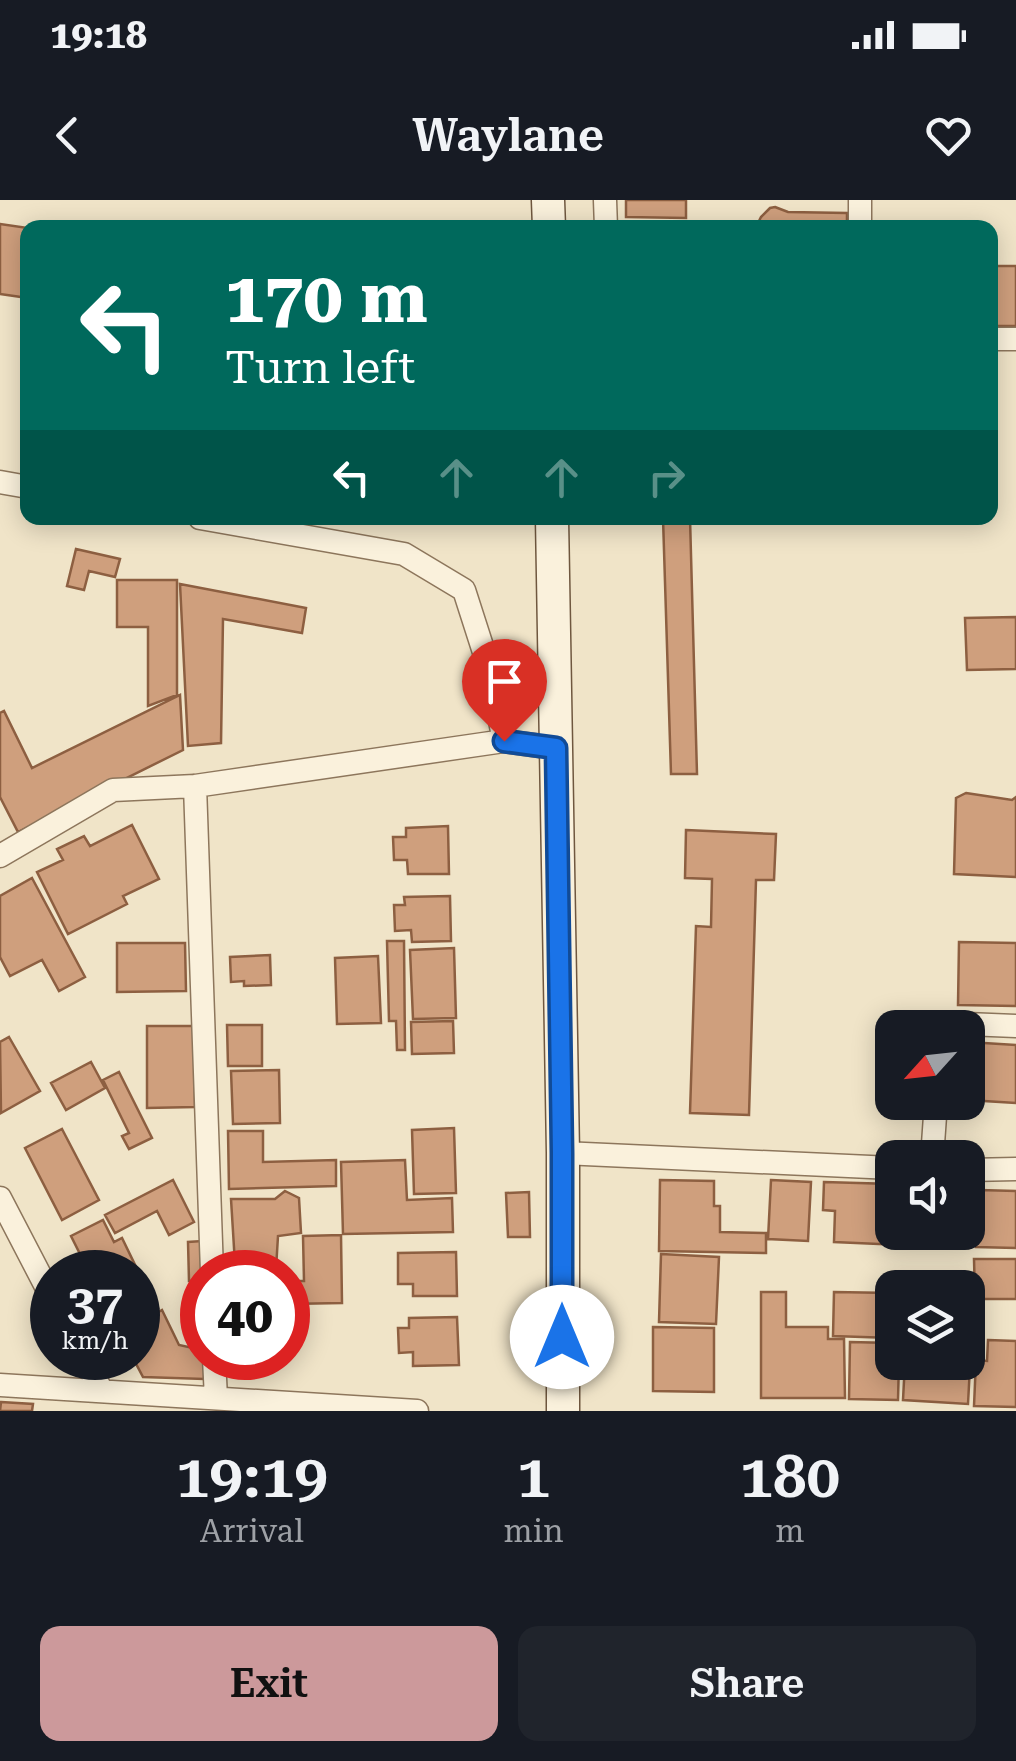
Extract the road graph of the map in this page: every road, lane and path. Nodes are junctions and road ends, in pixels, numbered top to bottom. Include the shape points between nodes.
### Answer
1 (240, 525) edge
2 (552, 525) edge
3 (504, 741) junction
4 (556, 748) junction
5 (195, 786) junction
6 (0, 856) edge
7 (985, 1025) edge
8 (1016, 1026) edge
9 (562, 1153) junction
10 (875, 1167) edge
11 (1016, 1169) edge
12 (985, 1170) edge
13 (0, 1198) edge
14 (211, 1250) edge
15 (30, 1256) edge
16 (96, 1380) edge
17 (215, 1380) edge
18 (0, 1385) edge
19 (102, 1391) junction
20 (216, 1398) junction
21 (418, 1411) edge
22 (562, 1411) edge

1 - 3 street via 404,554 464,590
2 - 4 street
3 - 4 street
3 - 5 street
4 - 9 street
5 - 6 street via 113,790
5 - 14 street
7 - 8 street
9 - 10 street
9 - 22 street
11 - 12 street
13 - 15 street
16 - 19 street
17 - 20 street
18 - 19 street
19 - 20 street
20 - 21 street

